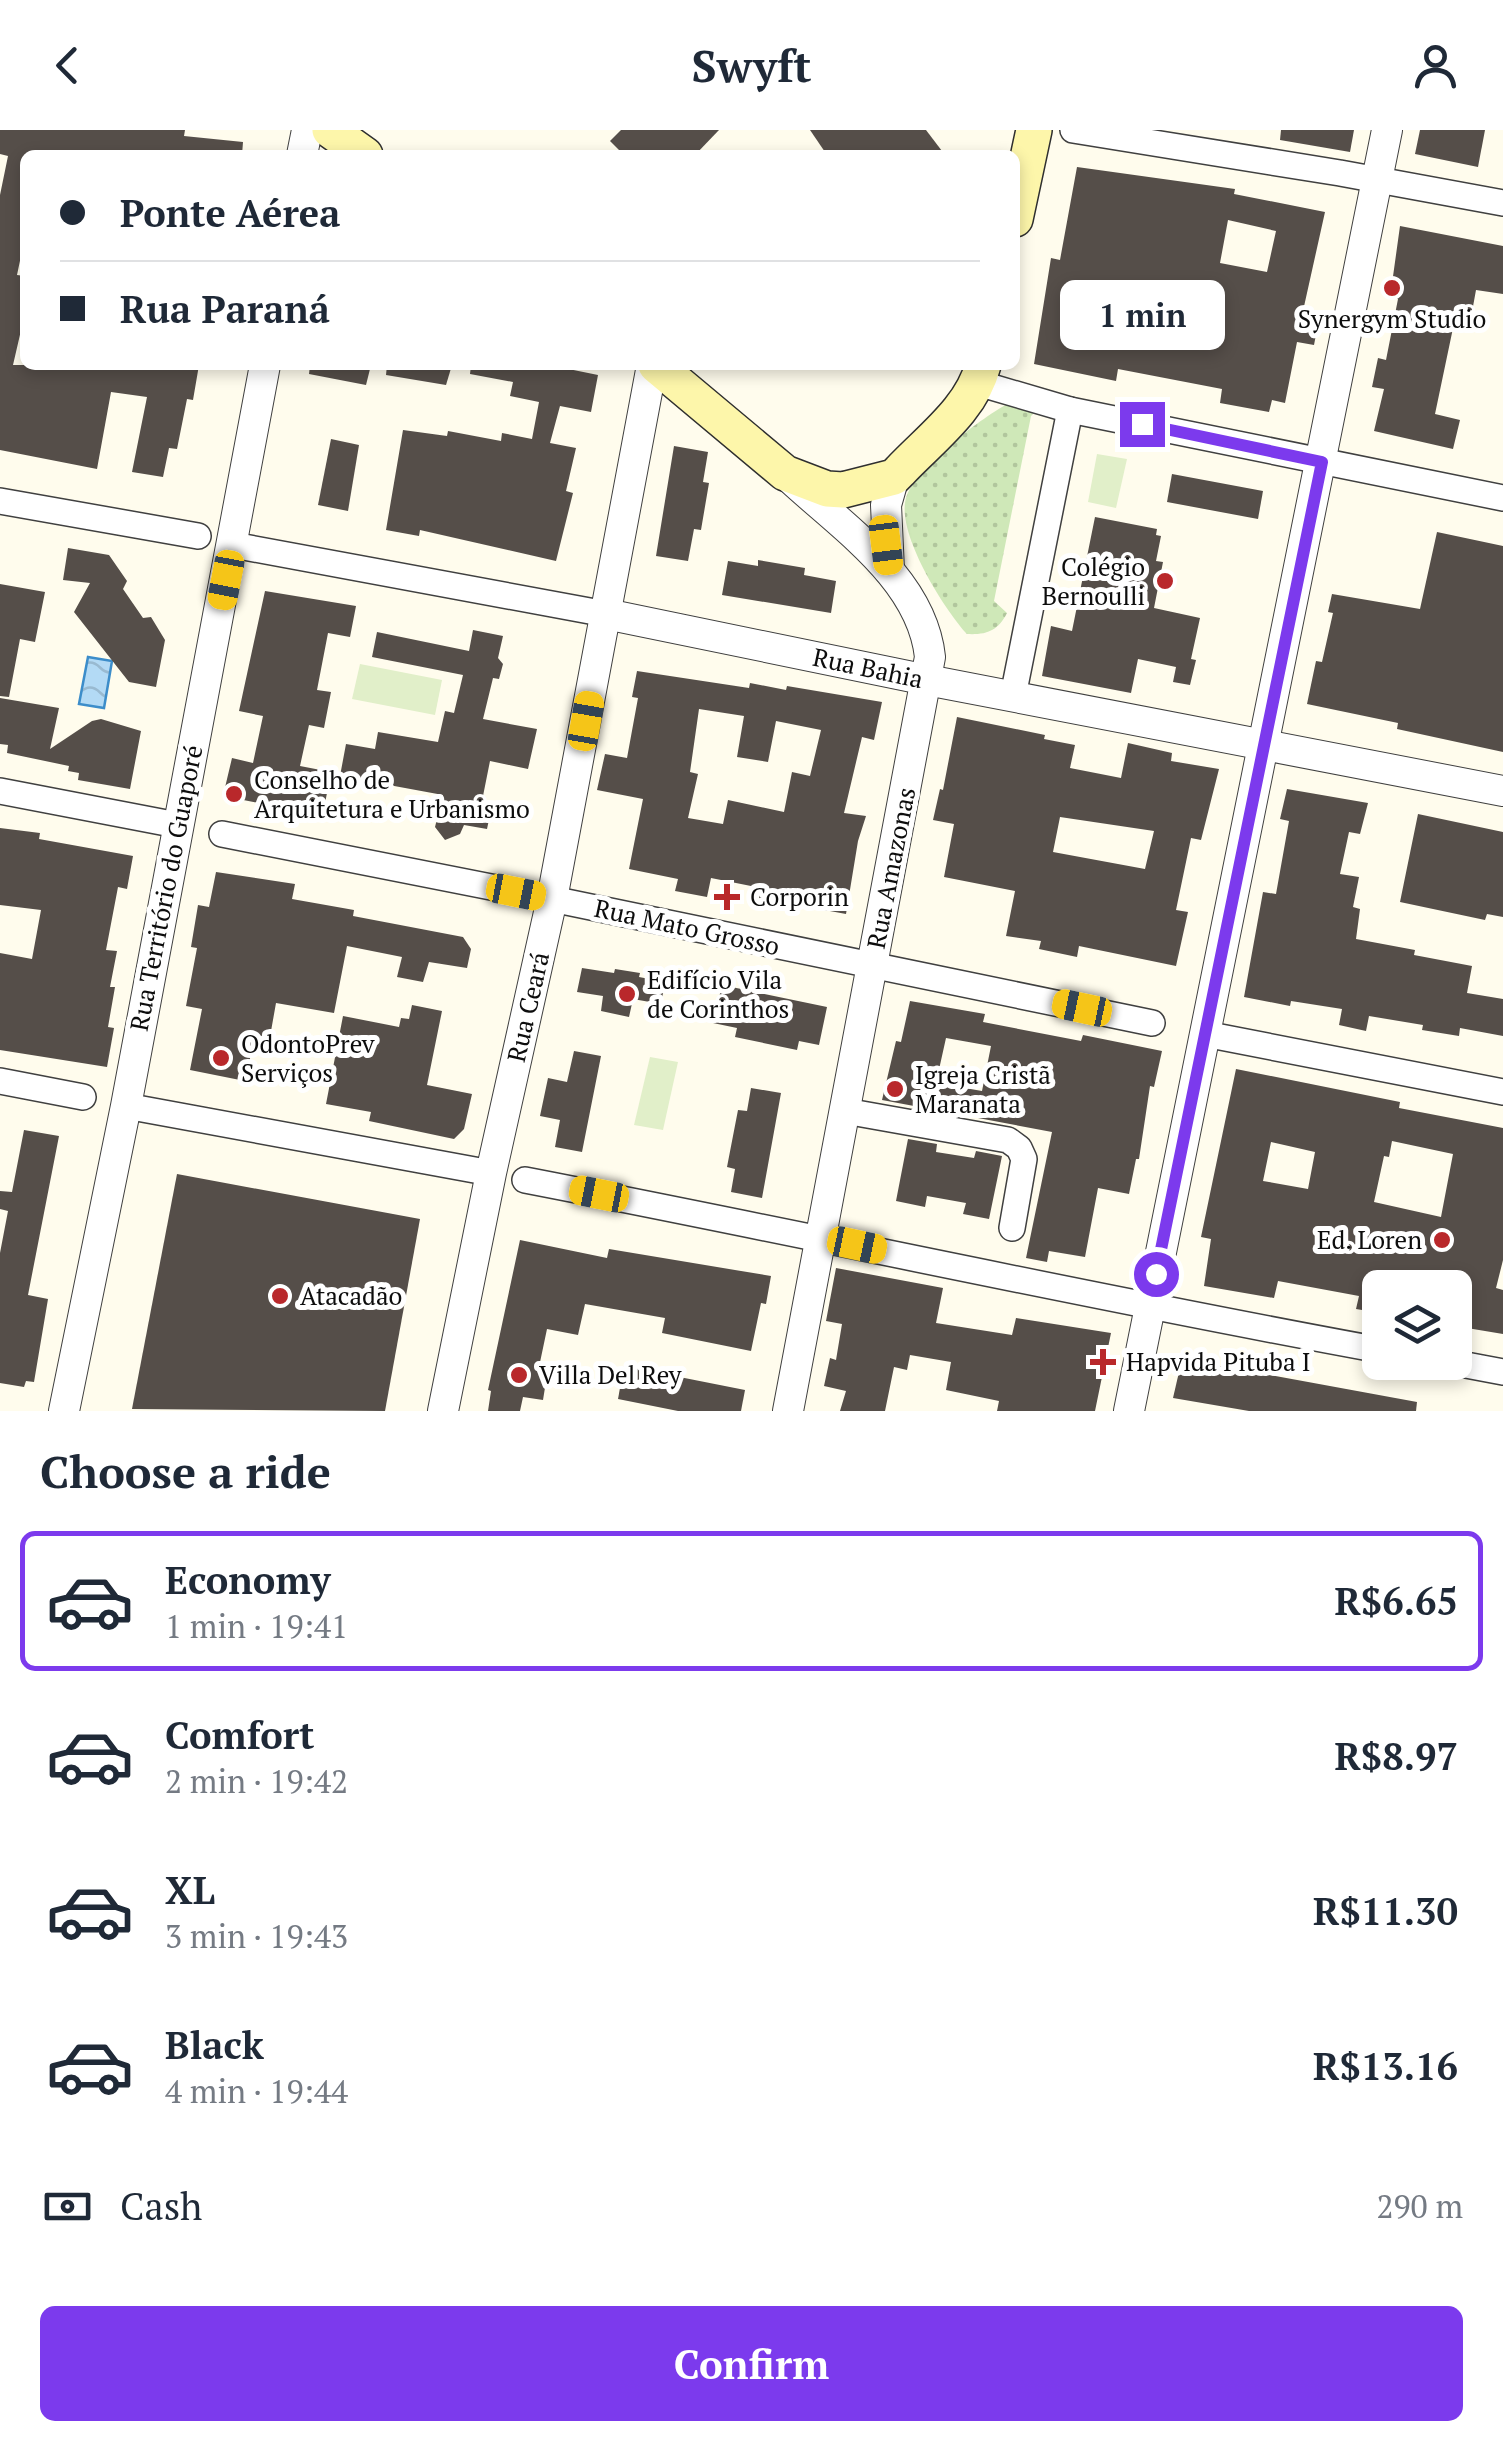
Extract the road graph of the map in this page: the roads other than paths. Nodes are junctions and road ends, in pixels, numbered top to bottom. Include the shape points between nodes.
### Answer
1 (330, 130) edge
2 (1034, 130) edge
3 (1073, 130) edge
4 (1387, 130) edge
5 (358, 150) edge
6 (1378, 180) junction
7 (1020, 195) edge
8 (1503, 203) edge
9 (264, 370) edge
10 (653, 370) edge
11 (660, 370) edge
12 (980, 374) edge
13 (1070, 410) junction
14 (1322, 462) junction
15 (785, 474) junction
16 (894, 477) junction
17 (1503, 498) edge
18 (0, 501) edge
19 (198, 536) dead end
20 (233, 544) junction
21 (889, 570) junction
22 (606, 614) junction
23 (928, 680) junction
24 (1013, 696) junction
25 (1264, 743) junction
26 (0, 791) edge
27 (1503, 792) edge
28 (177, 825) junction
29 (222, 834) dead end
30 (552, 899) junction
31 (872, 965) junction
32 (1152, 1023) dead end
33 (1205, 1034) junction
34 (0, 1081) edge
35 (1503, 1092) edge
36 (83, 1097) dead end
37 (126, 1106) junction
38 (845, 1110) junction
39 (492, 1172) junction
40 (524, 1180) dead end
41 (1012, 1228) dead end
42 (821, 1237) junction
43 (1149, 1308) junction
44 (1362, 1347) edge
45 (1472, 1366) edge
46 (1503, 1372) edge
47 (64, 1411) edge
48 (444, 1411) edge
49 (788, 1411) edge
50 (1130, 1411) edge

1 - 5 main road
2 - 7 main road
3 - 6 street
4 - 6 street
6 - 8 street
6 - 14 street
9 - 20 street, Rua Território do Guaporé
10 - 22 street, Rua Ceará
11 - 15 main road
12 - 13 street
12 - 16 main road via 954,417
13 - 14 street
13 - 24 street
14 - 17 street
14 - 25 street
15 - 16 main road via 843,490
15 - 21 street, Rua Amazonas
16 - 21 street via 886,505
18 - 19 street
20 - 22 street, Rua Bahia
20 - 28 street, Rua Território do Guaporé
21 - 23 street, Rua Amazonas via 922,617
22 - 23 street, Rua Bahia
22 - 30 street, Rua Ceará
23 - 24 street, Rua Bahia
23 - 31 street, Rua Amazonas
24 - 25 street, Rua Bahia
25 - 27 street, Rua Bahia
25 - 33 street
26 - 28 street
28 - 37 street, Rua Território do Guaporé
29 - 30 street, Rua Mato Grosso
30 - 31 street, Rua Mato Grosso
30 - 39 street, Rua Ceará
31 - 32 street, Rua Mato Grosso
31 - 38 street, Rua Amazonas
33 - 35 street
33 - 43 street
34 - 36 street
37 - 39 street
37 - 47 street, Rua Território do Guaporé
38 - 41 street via 1008,1140 1024,1160
38 - 42 street, Rua Amazonas
39 - 48 street, Rua Ceará
40 - 42 street
42 - 43 street
42 - 49 street, Rua Amazonas
43 - 44 street
43 - 50 street
45 - 46 street

